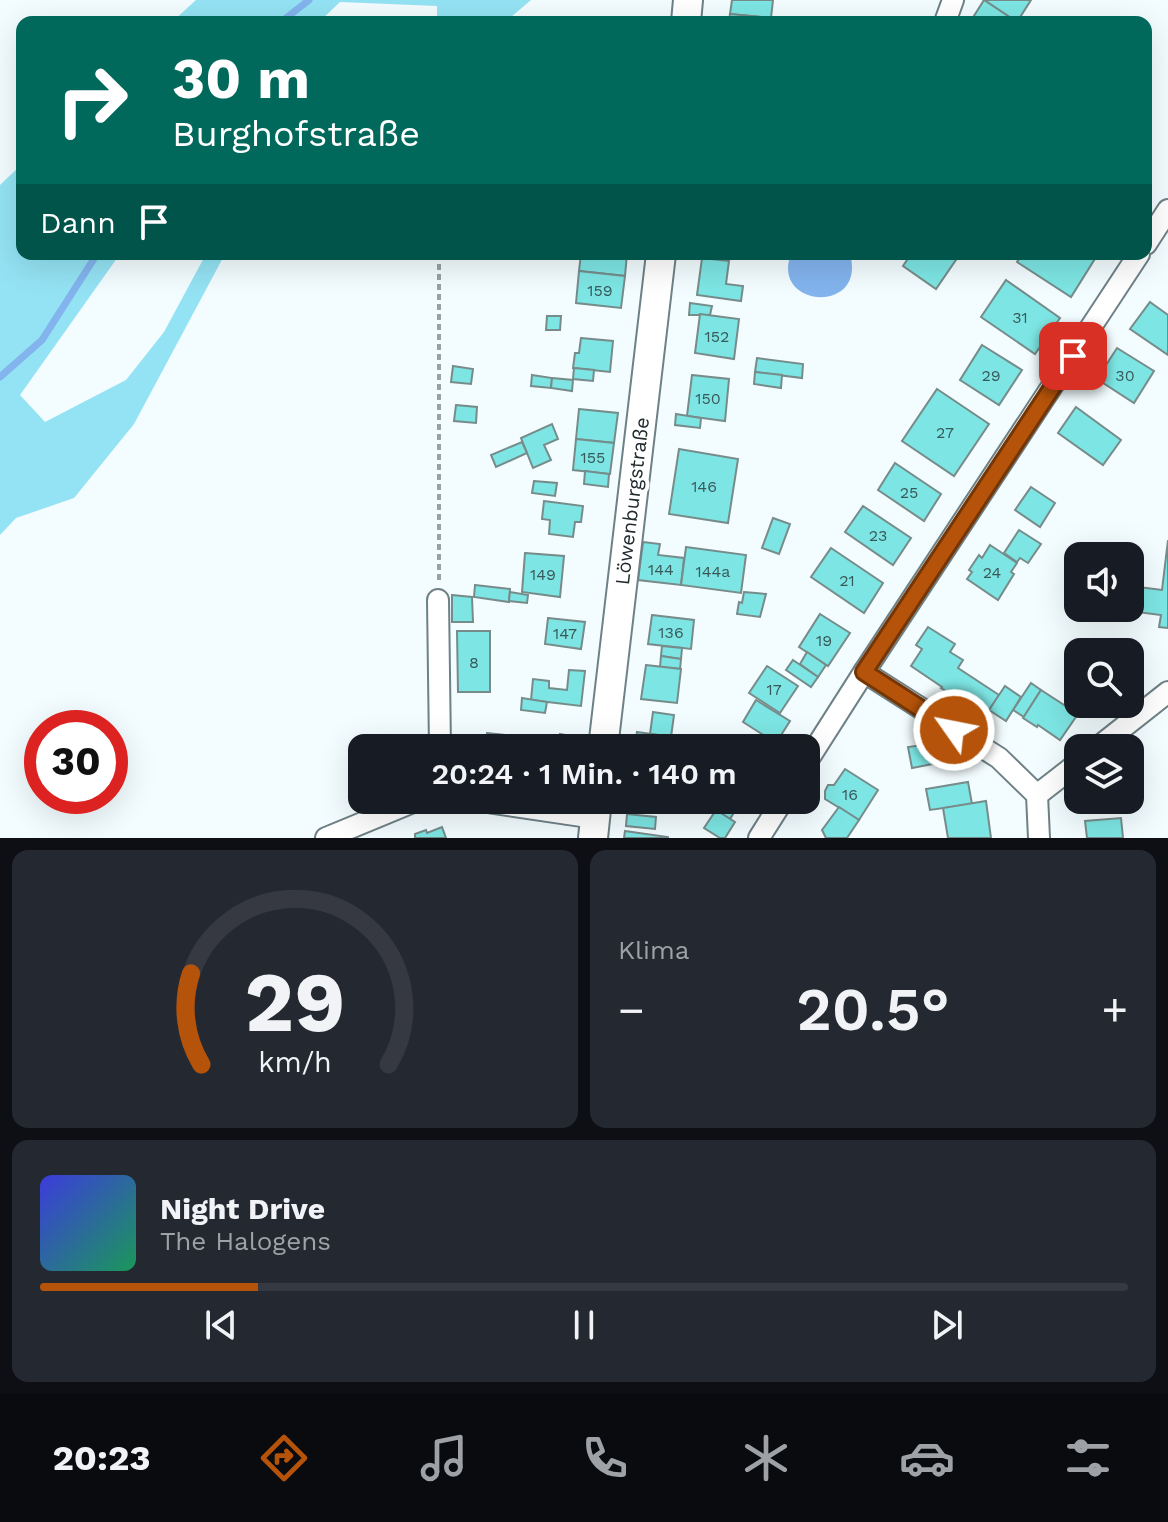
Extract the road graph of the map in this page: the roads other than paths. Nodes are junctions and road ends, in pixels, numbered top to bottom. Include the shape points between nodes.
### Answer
1 (1168, 210) edge
2 (1152, 235) edge
3 (660, 260) edge
4 (1135, 260) edge
5 (438, 600) road end
6 (864, 672) junction
7 (1168, 692) edge
8 (440, 734) edge
9 (605, 734) edge
10 (1115, 734) edge
11 (820, 741) edge
12 (1064, 774) edge
13 (1037, 795) junction
14 (384, 814) edge
15 (563, 814) edge
16 (774, 814) edge
17 (595, 819) edge
18 (326, 838) edge
19 (759, 838) edge
20 (1039, 838) edge

1 - 2 street
3 - 9 street, Löwenburgstraße
4 - 6 street
5 - 8 street
6 - 11 street
6 - 13 street via 999,758
7 - 10 street
12 - 13 street
13 - 20 street
14 - 18 street
15 - 17 street
16 - 19 street

